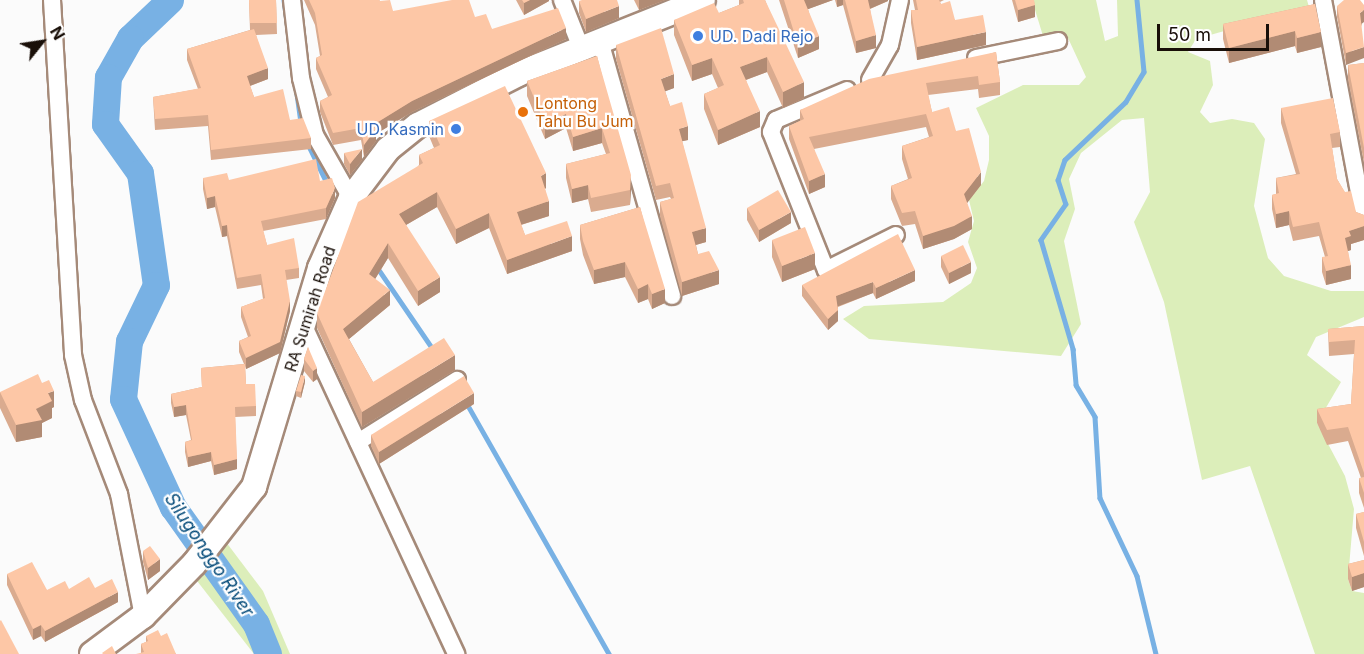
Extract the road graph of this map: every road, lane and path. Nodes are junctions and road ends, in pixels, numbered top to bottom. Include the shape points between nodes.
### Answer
1 (52, 0) edge
2 (292, 0) edge
3 (562, 0) edge
4 (703, 0) edge
5 (900, 0) edge
6 (1323, 0) edge
7 (1058, 42) dead end
8 (590, 44) junction
9 (953, 63) edge
10 (894, 76) edge
11 (870, 80) junction
12 (349, 202) junction
13 (1364, 220) edge
14 (896, 235) edge
15 (672, 296) dead end
16 (304, 326) junction
17 (457, 380) edge
18 (358, 441) junction
19 (143, 616) junction
20 (92, 654) edge
21 (456, 654) edge

1 - 19 street via 73,355 83,400 119,494
2 - 12 street via 301,78 315,135
3 - 8 street
4 - 8 main road, RA Sumirah Road
5 - 11 street via 890,45
6 - 13 street
7 - 9 street
8 - 12 main road, RA Sumirah Road via 418,125 388,149
8 - 15 street
10 - 11 street
11 - 14 street via 776,120 771,128 826,270
12 - 16 main road, RA Sumirah Road via 320,268
16 - 18 street
16 - 19 main road, RA Sumirah Road via 254,487 214,543
17 - 18 street
18 - 21 street
19 - 20 main road, RA Sumirah Road

